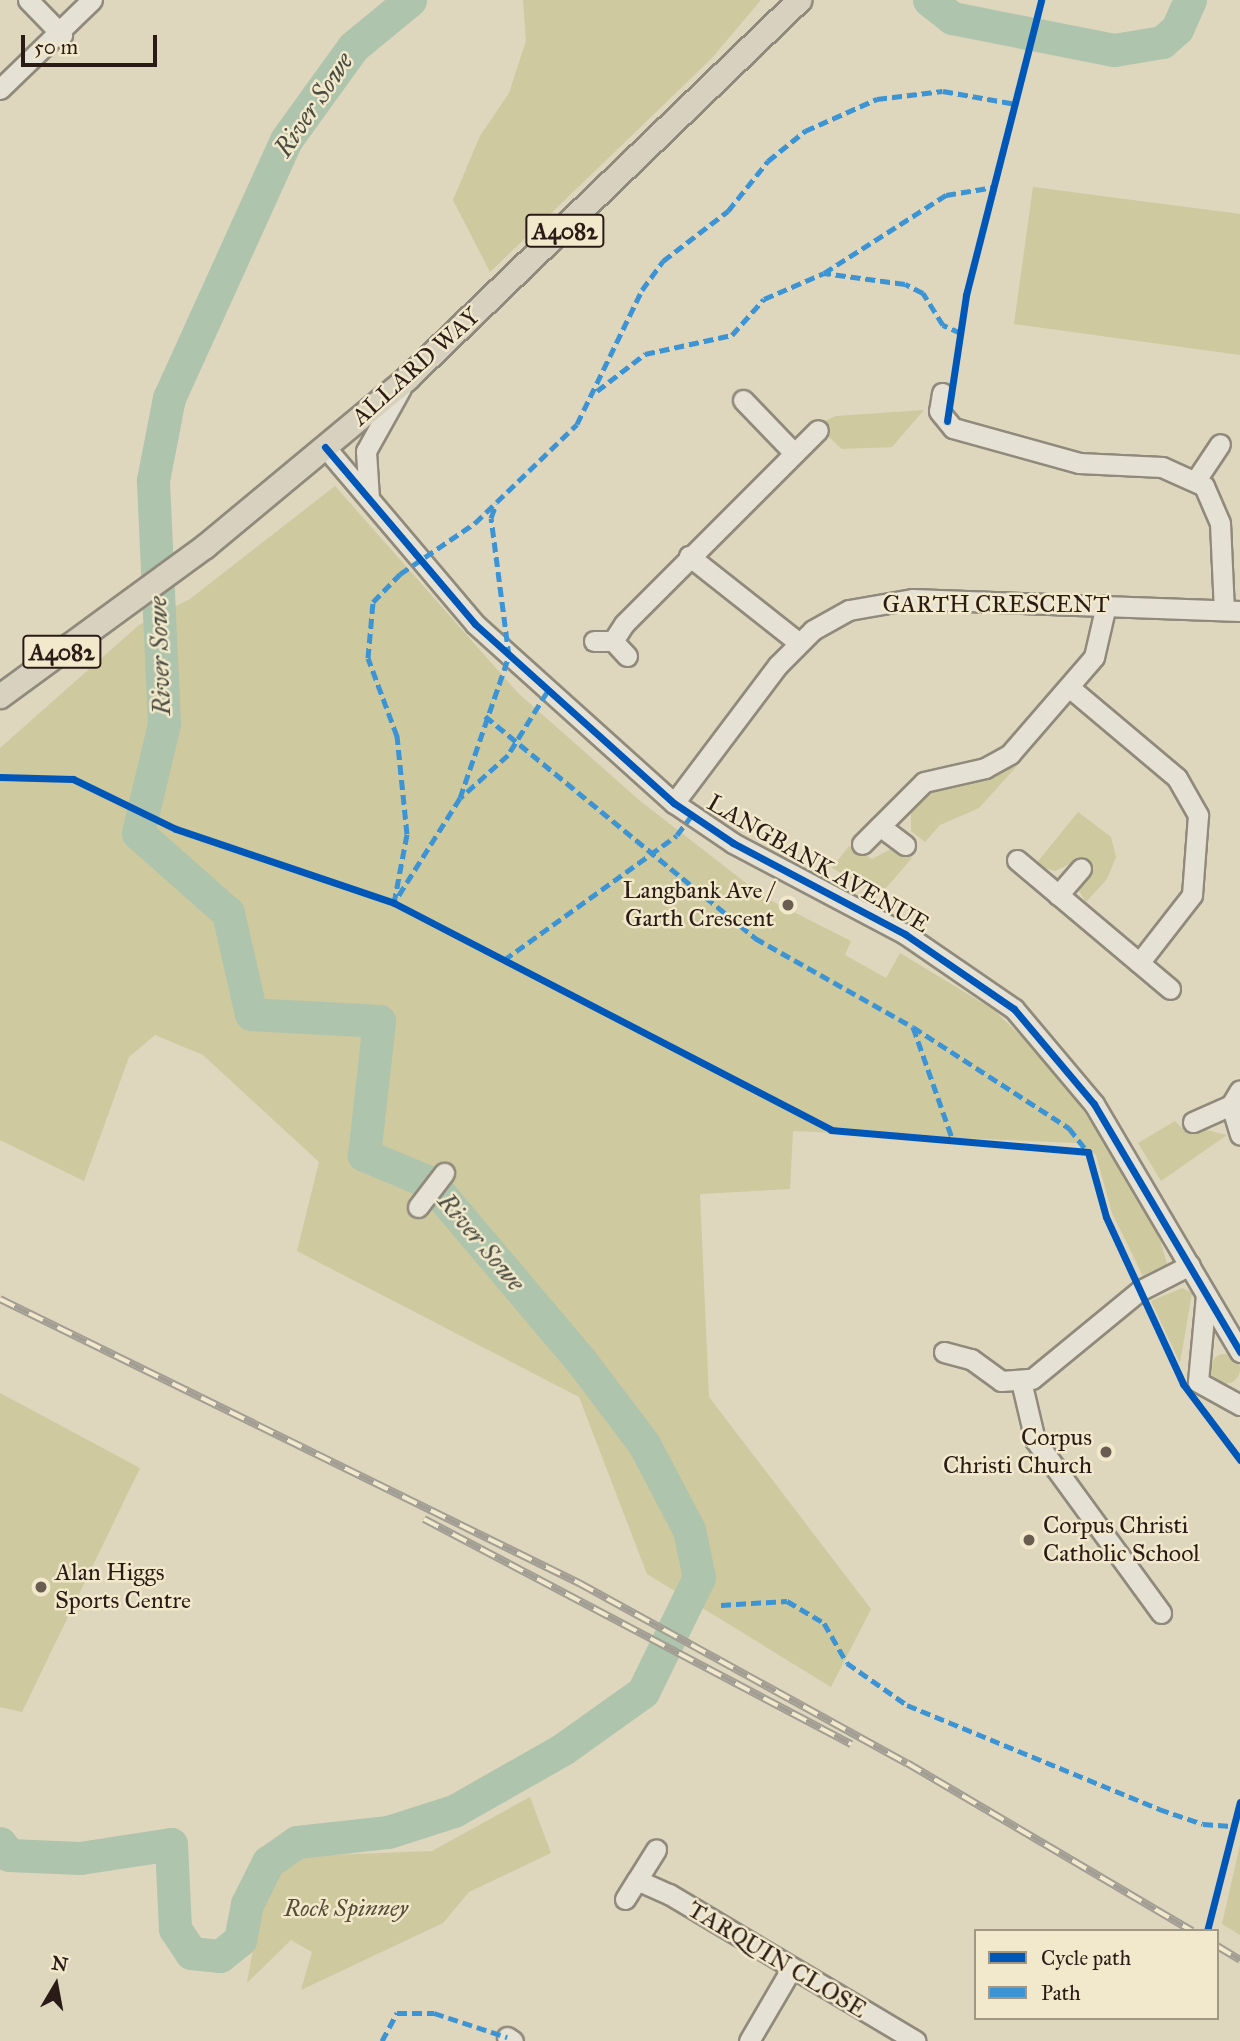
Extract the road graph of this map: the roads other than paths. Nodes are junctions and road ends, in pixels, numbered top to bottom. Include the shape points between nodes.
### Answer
1 (28, 0) edge
2 (92, 0) edge
3 (797, 2) edge
4 (62, 36) junction
5 (0, 89) edge
6 (407, 378) junction
7 (942, 393) dead end
8 (743, 400) dead end
9 (818, 430) dead end
10 (1220, 444) dead end
11 (326, 447) junction
12 (793, 452) junction
13 (1196, 480) junction
14 (369, 498) junction
15 (689, 556) junction
16 (1106, 606) junction
17 (1232, 611) edge
18 (799, 643) junction
19 (627, 656) dead end
20 (1069, 687) junction
21 (0, 696) edge
22 (674, 803) junction
23 (880, 826) junction
24 (862, 844) dead end
25 (905, 845) dead end
26 (1017, 860) dead end
27 (1081, 869) dead end
28 (1058, 895) junction
29 (1139, 962) junction
30 (1170, 989) dead end
31 (1235, 1097) edge
32 (1193, 1122) dead end
33 (1240, 1135) edge
34 (444, 1173) dead end
35 (418, 1207) dead end
36 (1189, 1265) junction
37 (1206, 1295) junction
38 (944, 1352) dead end
39 (1240, 1352) edge
40 (1021, 1381) junction
41 (1240, 1405) edge
42 (1161, 1613) dead end
43 (656, 1849) dead end
44 (637, 1880) junction
45 (625, 1899) dead end
46 (791, 1969) junction
47 (749, 2041) edge
48 (916, 2041) edge

1 - 4 street
2 - 4 street
3 - 6 main road, ALLARD WAY / A4082
4 - 5 street
6 - 11 main road, ALLARD WAY / A4082
6 - 14 street via 366,450
7 - 13 street via 939,411 953,428 1079,463 1163,467
8 - 12 street
9 - 12 street
10 - 13 street
11 - 14 street, LANGBANK AVENUE
11 - 21 main road, ALLARD WAY / A4082 via 125,608
12 - 15 street
13 - 17 street via 1218,510
14 - 22 street, LANGBANK AVENUE via 475,624
15 - 18 street
15 - 19 street via 603,641
16 - 17 street, GARTH CRESCENT
16 - 18 street, GARTH CRESCENT via 893,600 837,615
16 - 20 street via 1094,657
18 - 22 street, GARTH CRESCENT
20 - 23 street via 1010,754 985,768 924,782
20 - 29 street via 1177,778 1198,814 1192,895
22 - 36 street, LANGBANK AVENUE via 733,843 905,934 1014,1009 1059,1056 1094,1104
23 - 24 street
23 - 25 street
26 - 28 street
27 - 28 street
28 - 29 street
29 - 30 street
31 - 32 street
31 - 33 street
34 - 35 street
36 - 37 street, LANGBANK AVENUE
36 - 40 street via 1139,1291
37 - 39 street, LANGBANK AVENUE
37 - 41 street via 1198,1382
38 - 40 street via 971,1359 1002,1381
40 - 42 street via 1035,1440
43 - 44 street
44 - 45 street
44 - 46 street, TARQUIN CLOSE
46 - 47 street
46 - 48 street, TARQUIN CLOSE

